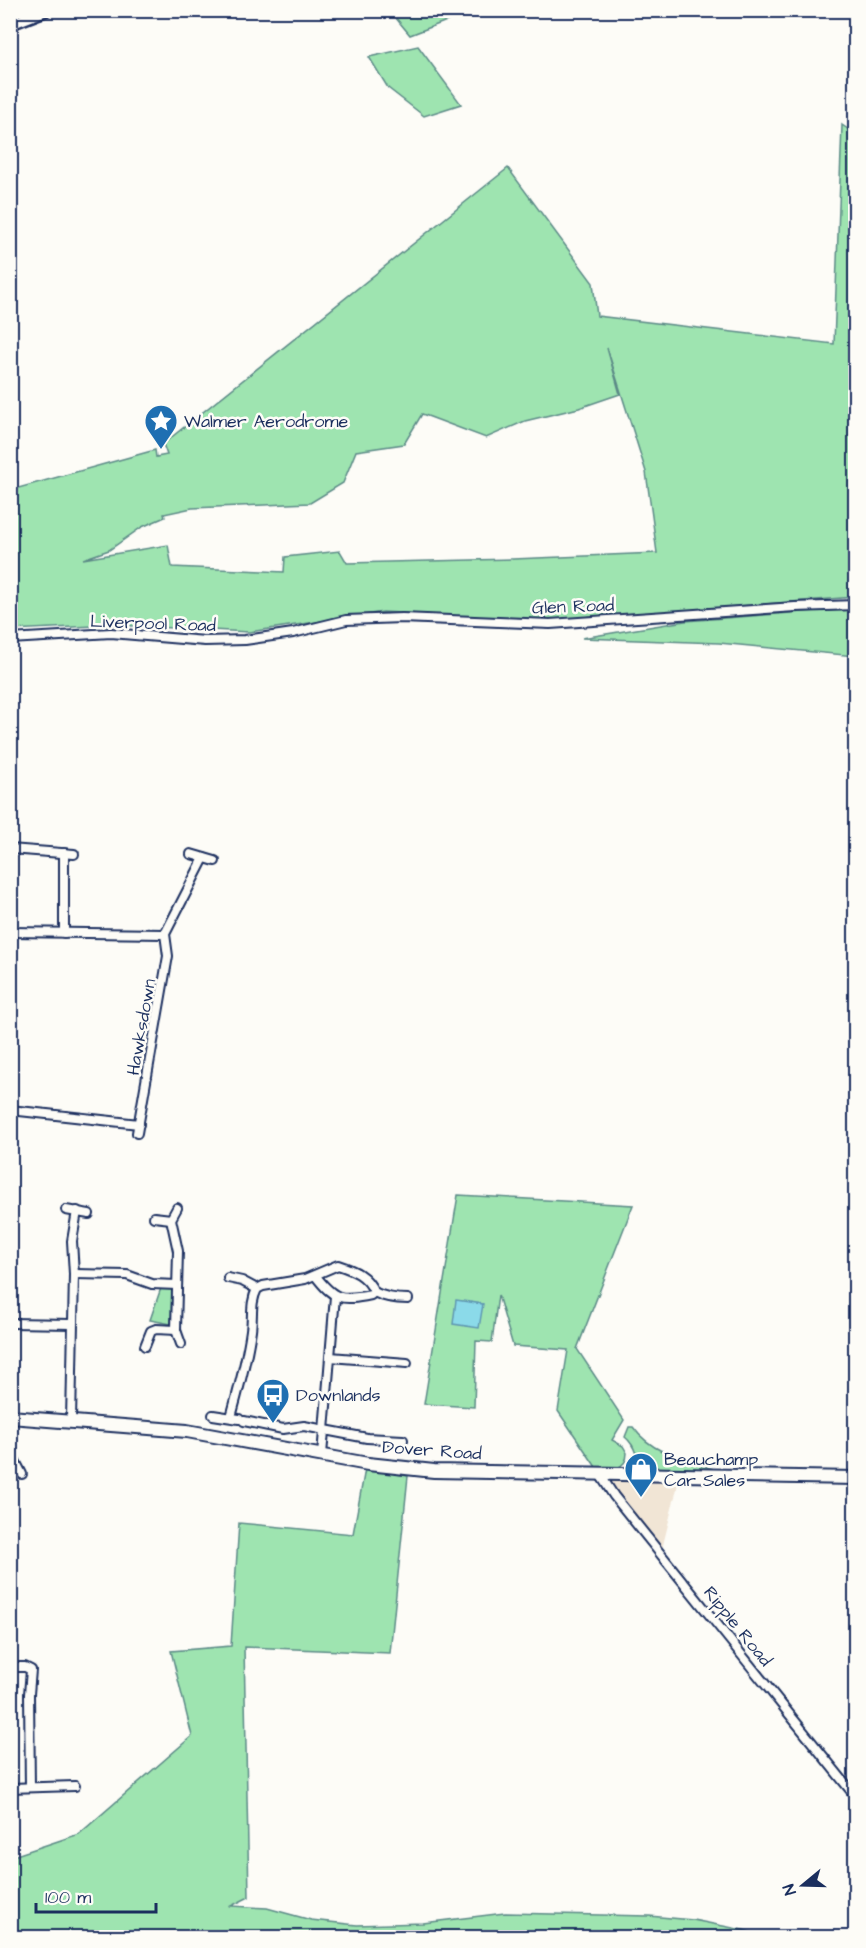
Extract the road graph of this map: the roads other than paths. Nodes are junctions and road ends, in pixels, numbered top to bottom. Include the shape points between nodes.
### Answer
1 (46, 10) edge
2 (10, 24) edge
3 (855, 605) edge
4 (293, 633) joint
5 (10, 639) edge
6 (10, 849) edge
7 (64, 853) junction
8 (74, 854) dead end
9 (191, 854) dead end
10 (204, 858) junction
11 (214, 861) dead end
12 (10, 932) edge
13 (64, 933) junction
14 (165, 934) junction
15 (10, 1110) edge
16 (139, 1124) junction
17 (137, 1133) dead end
18 (177, 1208) dead end
19 (66, 1210) dead end
20 (77, 1211) junction
21 (88, 1214) dead end
22 (154, 1216) dead end
23 (171, 1219) junction
24 (74, 1274) junction
25 (315, 1275) junction
26 (228, 1278) dead end
27 (177, 1285) junction
28 (257, 1289) junction
29 (374, 1292) junction
30 (335, 1296) junction
31 (408, 1299) dead end
32 (10, 1323) edge
33 (72, 1324) junction
34 (176, 1330) junction
35 (182, 1344) dead end
36 (145, 1346) dead end
37 (330, 1357) junction
38 (407, 1363) dead end
39 (213, 1415) dead end
40 (10, 1417) edge
41 (238, 1419) junction
42 (71, 1420) junction
43 (324, 1431) junction
44 (403, 1440) dead end
45 (10, 1442) edge
46 (11, 1455) edge
47 (322, 1455) junction
48 (599, 1473) junction
49 (22, 1474) dead end
50 (855, 1478) edge
51 (10, 1667) edge
52 (75, 1786) dead end
53 (30, 1787) junction
54 (10, 1788) edge
55 (855, 1797) edge

1 - 2 street
3 - 4 street, Glen Road via 550,624 364,619
4 - 5 street, Liverpool Road via 215,641 111,633
6 - 7 street
7 - 8 street
7 - 13 street
9 - 10 street
10 - 11 street
10 - 14 street
12 - 13 street
13 - 14 street
14 - 16 street, Hawksdown via 168,956
15 - 16 street
16 - 17 street, Hawksdown
18 - 23 street
19 - 20 street
20 - 21 street
20 - 24 street via 72,1241
22 - 23 street
23 - 27 street via 178,1251
24 - 27 street via 127,1275 152,1284
24 - 33 street
25 - 28 street
25 - 29 street via 338,1265 357,1271
25 - 30 street
26 - 28 street
27 - 34 street
28 - 41 street via 251,1304
29 - 30 street via 355,1298
29 - 31 street
30 - 37 street
32 - 33 street
33 - 42 street
34 - 35 street
34 - 36 street via 151,1331
37 - 38 street
37 - 43 street
39 - 41 street
40 - 42 main road, Dover Road
41 - 43 street via 283,1429 304,1426
42 - 47 main road, Dover Road via 187,1431
43 - 44 street
43 - 47 street
45 - 46 street
46 - 49 street
47 - 48 main road, Dover Road via 435,1471
48 - 50 main road, Dover Road
48 - 55 street, Ripple Road
51 - 53 street via 25,1666 31,1670
52 - 53 street
53 - 54 street

